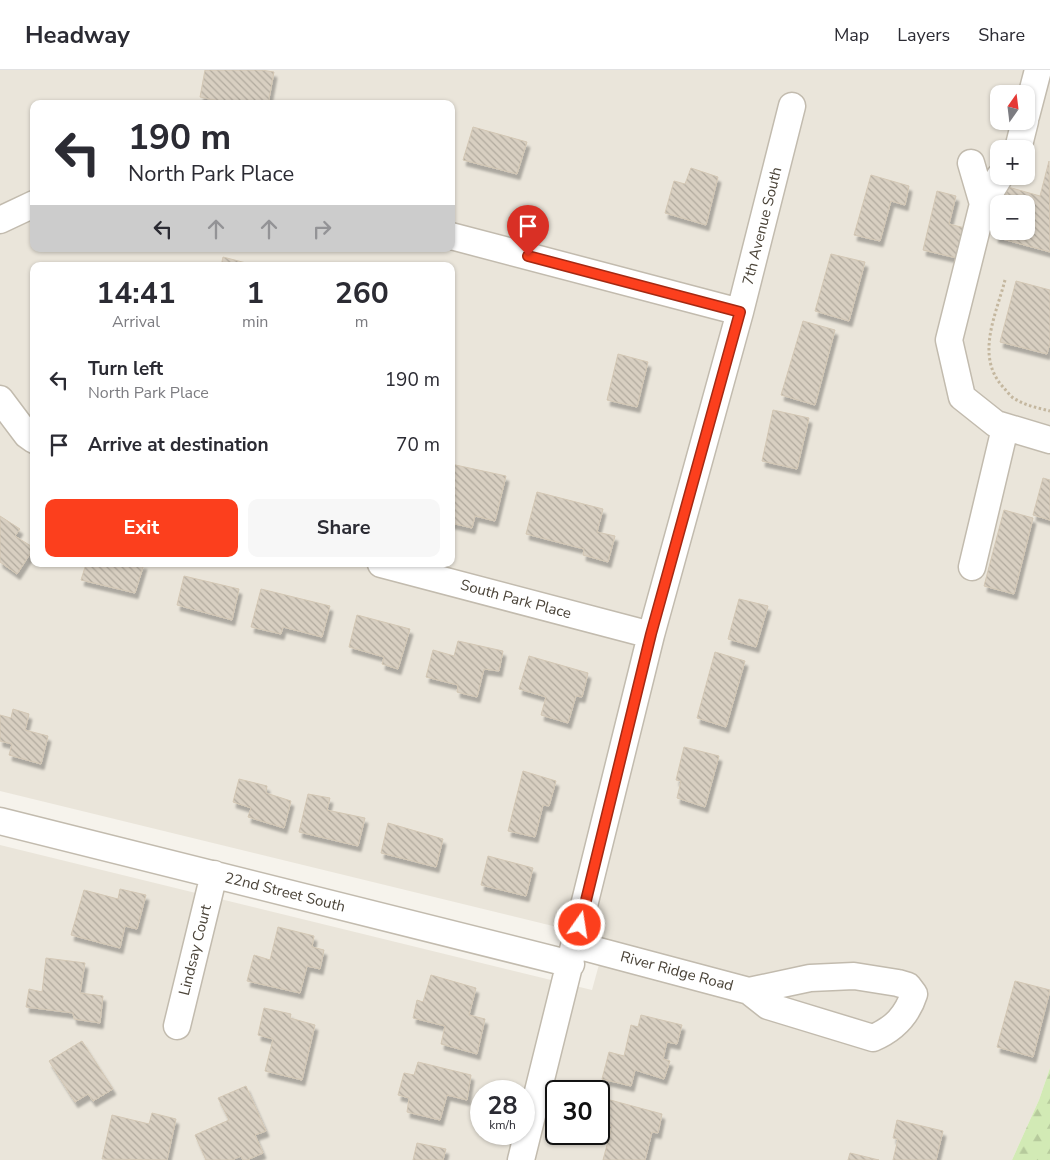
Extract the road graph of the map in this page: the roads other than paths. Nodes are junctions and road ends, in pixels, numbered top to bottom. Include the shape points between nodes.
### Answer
1 (1038, 70) edge
2 (1034, 85) edge
3 (792, 106) dead end
4 (971, 163) dead end
5 (995, 185) edge
6 (983, 204) junction
7 (30, 206) edge
8 (0, 220) edge
9 (455, 237) edge
10 (740, 312) junction
11 (0, 399) edge
12 (1005, 428) junction
13 (30, 437) edge
14 (1050, 440) edge
15 (393, 567) edge
16 (972, 567) dead end
17 (651, 634) junction
18 (0, 821) edge
19 (214, 874) junction
20 (573, 954) junction
21 (749, 991) junction
22 (177, 1026) dead end
23 (521, 1160) edge

1 - 2 street
3 - 10 street, 7th Avenue South
4 - 6 street
5 - 6 street
6 - 12 street via 949,340 962,397
7 - 8 street
9 - 10 street
10 - 17 street, 7th Avenue South
11 - 13 street
12 - 14 street
12 - 16 street
15 - 17 street, South Park Place
17 - 20 street, 7th Avenue South
18 - 19 street, 22nd Street South
19 - 20 street, 22nd Street South
19 - 22 street, Lindsay Court
20 - 21 street, River Ridge Road
20 - 23 street, 7th Avenue South
21 - 21 street, River Ridge Road via 768,1006 872,1038 886,1032 904,1017 914,994 908,986 854,976 810,978

